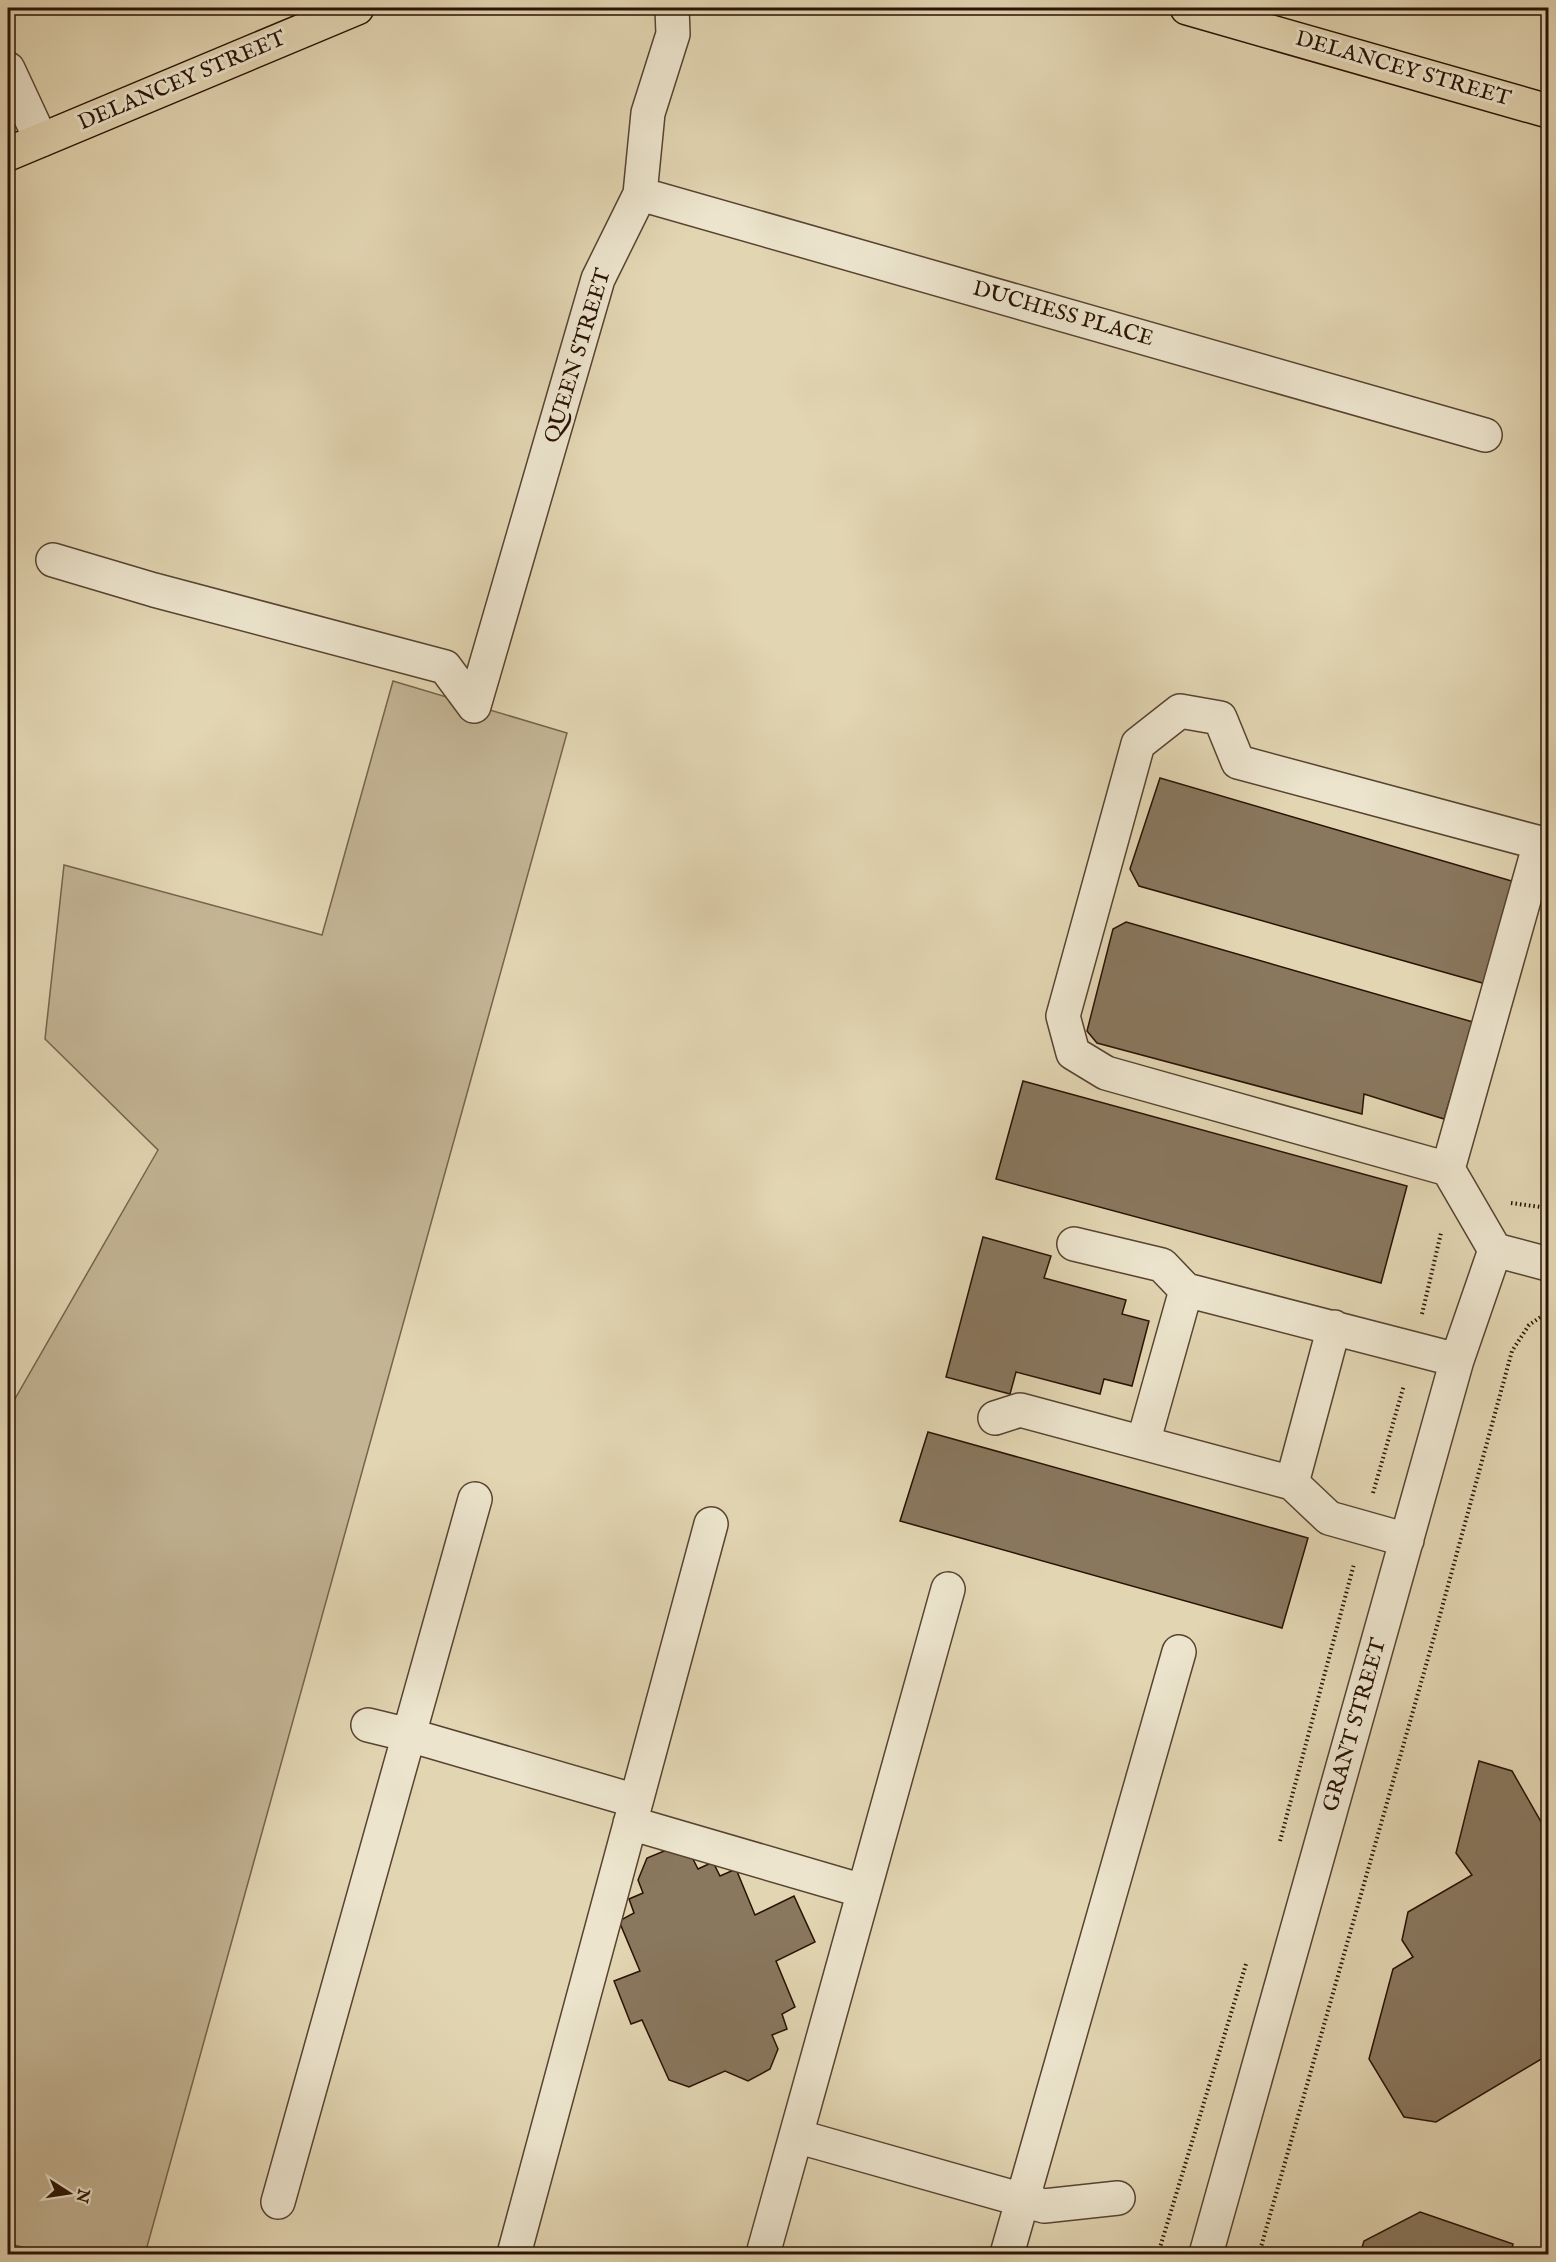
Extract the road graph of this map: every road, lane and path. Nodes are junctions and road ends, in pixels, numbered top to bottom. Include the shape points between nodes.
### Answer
1 (357, 8) edge
2 (672, 8) edge
3 (1187, 8) edge
4 (8, 69) edge
5 (1548, 111) edge
6 (41, 140) junction
7 (8, 154) edge
8 (640, 194) junction
9 (1485, 435) dead end
10 (53, 560) dead end
11 (1448, 1169) junction
12 (1074, 1244) dead end
13 (1495, 1250) junction
14 (1548, 1264) edge
15 (1186, 1290) junction
16 (1548, 1312) edge
17 (1334, 1327) junction
18 (1457, 1359) junction
19 (995, 1418) dead end
20 (1143, 1443) junction
21 (1292, 1483) junction
22 (475, 1499) dead end
23 (711, 1524) dead end
24 (1407, 1540) junction
25 (948, 1589) dead end
26 (1179, 1652) dead end
27 (368, 1725) dead end
28 (409, 1735) junction
29 (633, 1812) junction
30 (863, 1891) junction
31 (796, 2136) junction
32 (1118, 2198) dead end
33 (1023, 2200) junction
34 (278, 2202) dead end
35 (514, 2254) edge
36 (763, 2254) edge
37 (1007, 2254) edge
38 (1206, 2254) edge
39 (1259, 2254) edge

1 - 6 main road, DELANCEY STREET
2 - 8 street, QUEEN STREET via 673,34 648,113
3 - 5 main road, DELANCEY STREET
4 - 6 street
6 - 7 main road, DELANCEY STREET
8 - 9 street, DUCHESS PLACE
8 - 10 street, QUEEN STREET via 598,279 474,706 445,667
11 - 11 street via 1540,843 1238,762 1220,718 1180,711 1138,744 1063,1016 1073,1053 1106,1073
11 - 13 street
12 - 15 street via 1162,1265
13 - 14 street
13 - 18 street, GRANT STREET
15 - 17 street
15 - 20 street
16 - 39 path via 1529,1325 1512,1351
17 - 18 street
17 - 21 street
18 - 24 street, GRANT STREET
19 - 20 street via 1020,1410
20 - 21 street
21 - 24 street via 1329,1518
22 - 28 street
23 - 29 street
24 - 38 street, GRANT STREET
25 - 30 street
26 - 33 street
27 - 28 street
28 - 29 street
28 - 34 street
29 - 30 street
29 - 35 street
30 - 31 street
31 - 33 street
31 - 36 street
32 - 33 street via 1044,2206
33 - 37 street

